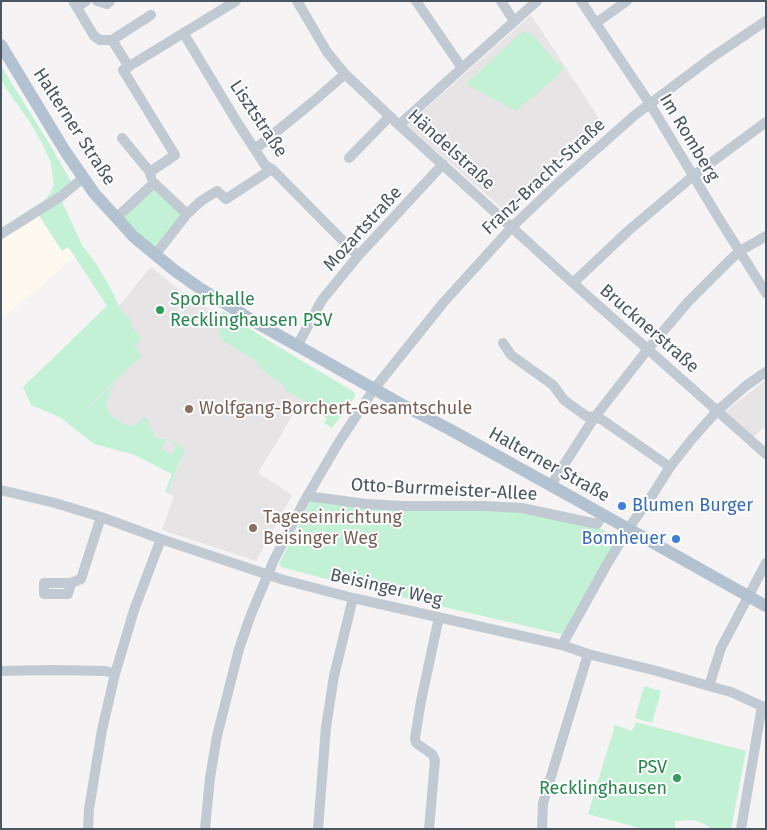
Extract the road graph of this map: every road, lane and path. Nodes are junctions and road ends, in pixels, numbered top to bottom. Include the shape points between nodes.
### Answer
1 (97, 1) edge
2 (110, 1) edge
3 (236, 1) edge
4 (297, 1) edge
5 (416, 1) edge
6 (501, 1) edge
7 (537, 1) edge
8 (581, 1) edge
9 (627, 1) edge
10 (79, 3) edge
11 (151, 15) dead end
12 (514, 21) junction
13 (766, 22) edge
14 (596, 23) junction
15 (184, 34) junction
16 (112, 40) junction
17 (1, 45) edge
18 (130, 66) junction
19 (462, 68) junction
20 (345, 74) junction
21 (132, 84) junction
22 (650, 104) junction
23 (390, 116) junction
24 (766, 122) edge
25 (399, 125) junction
26 (122, 138) dead end
27 (255, 149) junction
28 (349, 158) dead end
29 (443, 164) junction
30 (272, 169) junction
31 (150, 172) junction
32 (693, 176) junction
33 (83, 178) junction
34 (154, 183) junction
35 (187, 214) junction
36 (116, 218) junction
37 (512, 227) junction
38 (1, 234) edge
39 (766, 236) edge
40 (740, 251) junction
41 (155, 255) junction
42 (358, 256) junction
43 (573, 283) junction
44 (766, 292) edge
45 (503, 343) dead end
46 (297, 346) junction
47 (648, 349) junction
48 (766, 372) edge
49 (374, 389) junction
50 (717, 411) junction
51 (594, 418) junction
52 (766, 454) edge
53 (670, 467) junction
54 (551, 485) junction
55 (1, 490) edge
56 (307, 496) junction
57 (603, 515) junction
58 (101, 517) junction
59 (628, 529) junction
60 (161, 539) junction
61 (766, 564) edge
62 (268, 575) junction
63 (71, 583) dead end
64 (749, 596) junction
65 (353, 598) junction
66 (766, 606) edge
67 (439, 617) junction
68 (562, 645) junction
69 (588, 654) junction
70 (1, 671) edge
71 (115, 674) junction
72 (709, 686) junction
73 (764, 708) edge
74 (88, 829) edge
75 (206, 829) edge
76 (318, 829) edge
77 (429, 829) edge
78 (542, 829) edge
79 (740, 829) edge

1 - 2 street via 107,4
3 - 15 street
4 - 20 street, Händelstraße
5 - 19 street
6 - 12 street
7 - 12 street
8 - 14 street, Im Romberg
9 - 14 street
10 - 16 street via 94,36 100,40
11 - 16 street
12 - 19 street
13 - 22 street, Franz-Bracht-Straße
14 - 22 street, Im Romberg
15 - 18 street
15 - 27 street, Lisztstraße
16 - 18 street
17 - 33 main road, Halterner Straße
18 - 21 street
18 - 21 street
19 - 25 street
20 - 23 street, Händelstraße
20 - 27 street
21 - 31 street via 175,155
22 - 32 street, Im Romberg
22 - 37 street, Franz-Bracht-Straße
23 - 25 street, Händelstraße
23 - 28 street, Händelstraße
24 - 32 street
25 - 29 street, Händelstraße
26 - 31 street
27 - 30 street, Lisztstraße via 265,165
29 - 37 street, Händelstraße
29 - 42 street, Mozartstraße
30 - 35 street via 226,199 217,191
30 - 42 street, Lisztstraße
31 - 34 street
32 - 40 street, Im Romberg
32 - 43 street
33 - 36 main road, Halterner Straße
33 - 38 street via 60,197
34 - 35 street
34 - 36 street
35 - 41 street
36 - 41 main road, Halterner Straße
37 - 43 street, Brucknerstraße
37 - 49 street, Franz-Bracht-Straße via 442,302
39 - 40 street
40 - 44 street, Im Romberg
40 - 47 street via 688,302
41 - 46 main road, Halterner Straße via 207,293
42 - 46 street, Mozartstraße via 322,300
43 - 47 street, Brucknerstraße
45 - 51 street via 511,355 553,385 564,400
46 - 49 main road, Halterner Straße
47 - 50 street, Brucknerstraße
47 - 51 street
48 - 50 street
49 - 54 main road, Halterner Straße
49 - 56 street
50 - 52 street, Brucknerstraße
50 - 53 street
51 - 53 street via 601,419
51 - 54 street
53 - 59 street
54 - 57 main road, Halterner Straße
55 - 58 street, Beisinger Weg
56 - 57 street, Otto-Burrmeister-Allee via 366,504 522,508 598,524
56 - 62 street
57 - 59 main road, Halterner Straße
58 - 60 street, Beisinger Weg
58 - 63 street via 81,580
59 - 64 main road, Halterner Straße
59 - 68 street
60 - 62 street, Beisinger Weg
60 - 71 street via 134,610
61 - 64 street
62 - 65 street, Beisinger Weg
62 - 75 street via 241,641 226,695 210,778
64 - 66 main road, Halterner Straße
64 - 72 street via 721,648
65 - 67 street, Beisinger Weg
65 - 76 street via 334,676 326,727
67 - 68 street, Beisinger Weg
67 - 77 street via 415,738 416,743 435,760
68 - 69 street, Beisinger Weg
69 - 72 street, Beisinger Weg
69 - 78 street via 543,803
70 - 71 street via 106,671
71 - 74 street via 102,730
72 - 73 street, Beisinger Weg via 731,692
73 - 79 street

